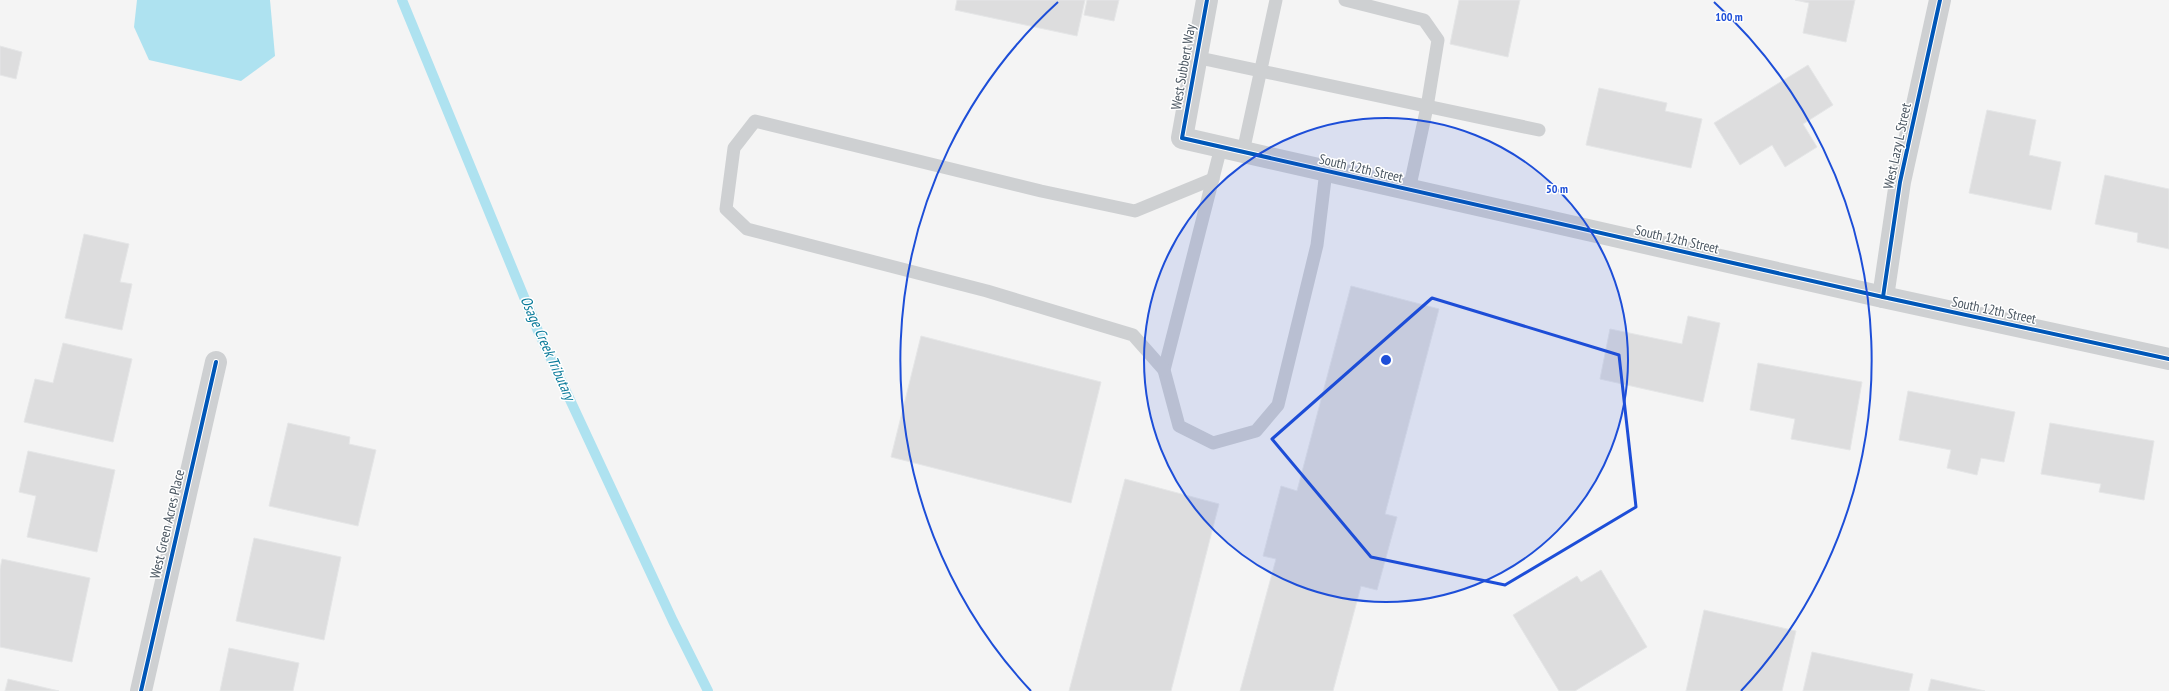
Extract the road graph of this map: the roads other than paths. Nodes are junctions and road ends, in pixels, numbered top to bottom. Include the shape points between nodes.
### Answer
1 (1207, 0) edge
2 (1276, 0) edge
3 (1345, 0) edge
4 (1940, 0) edge
5 (1195, 57) junction
6 (1260, 72) junction
7 (1427, 107) junction
8 (1539, 130) dead end
9 (1182, 138) joint
10 (1221, 147) junction
11 (1243, 152) junction
12 (1326, 171) junction
13 (1213, 179) junction
14 (1409, 190) junction
15 (1883, 297) junction
16 (2169, 359) edge
17 (216, 362) dead end
18 (1164, 370) junction
19 (141, 691) edge

1 - 5 street, West Subbert Way
2 - 6 lane
3 - 7 lane via 1424,20 1438,40
4 - 15 street, West Lazy L Street via 1900,182
5 - 6 lane
5 - 9 street, West Subbert Way
6 - 7 lane
6 - 11 lane
7 - 8 lane
7 - 14 lane
9 - 10 street, South 12th Street
10 - 11 street, South 12th Street
10 - 13 lane
11 - 12 street, South 12th Street
12 - 14 street, South 12th Street
12 - 18 lane via 1317,245 1278,405 1256,430 1213,443 1179,426
13 - 18 lane
13 - 18 lane via 1135,211 754,121 734,148 726,209 747,229 987,291 1133,335
14 - 15 street, South 12th Street
15 - 16 street, South 12th Street
17 - 19 street, West Green Acres Place

